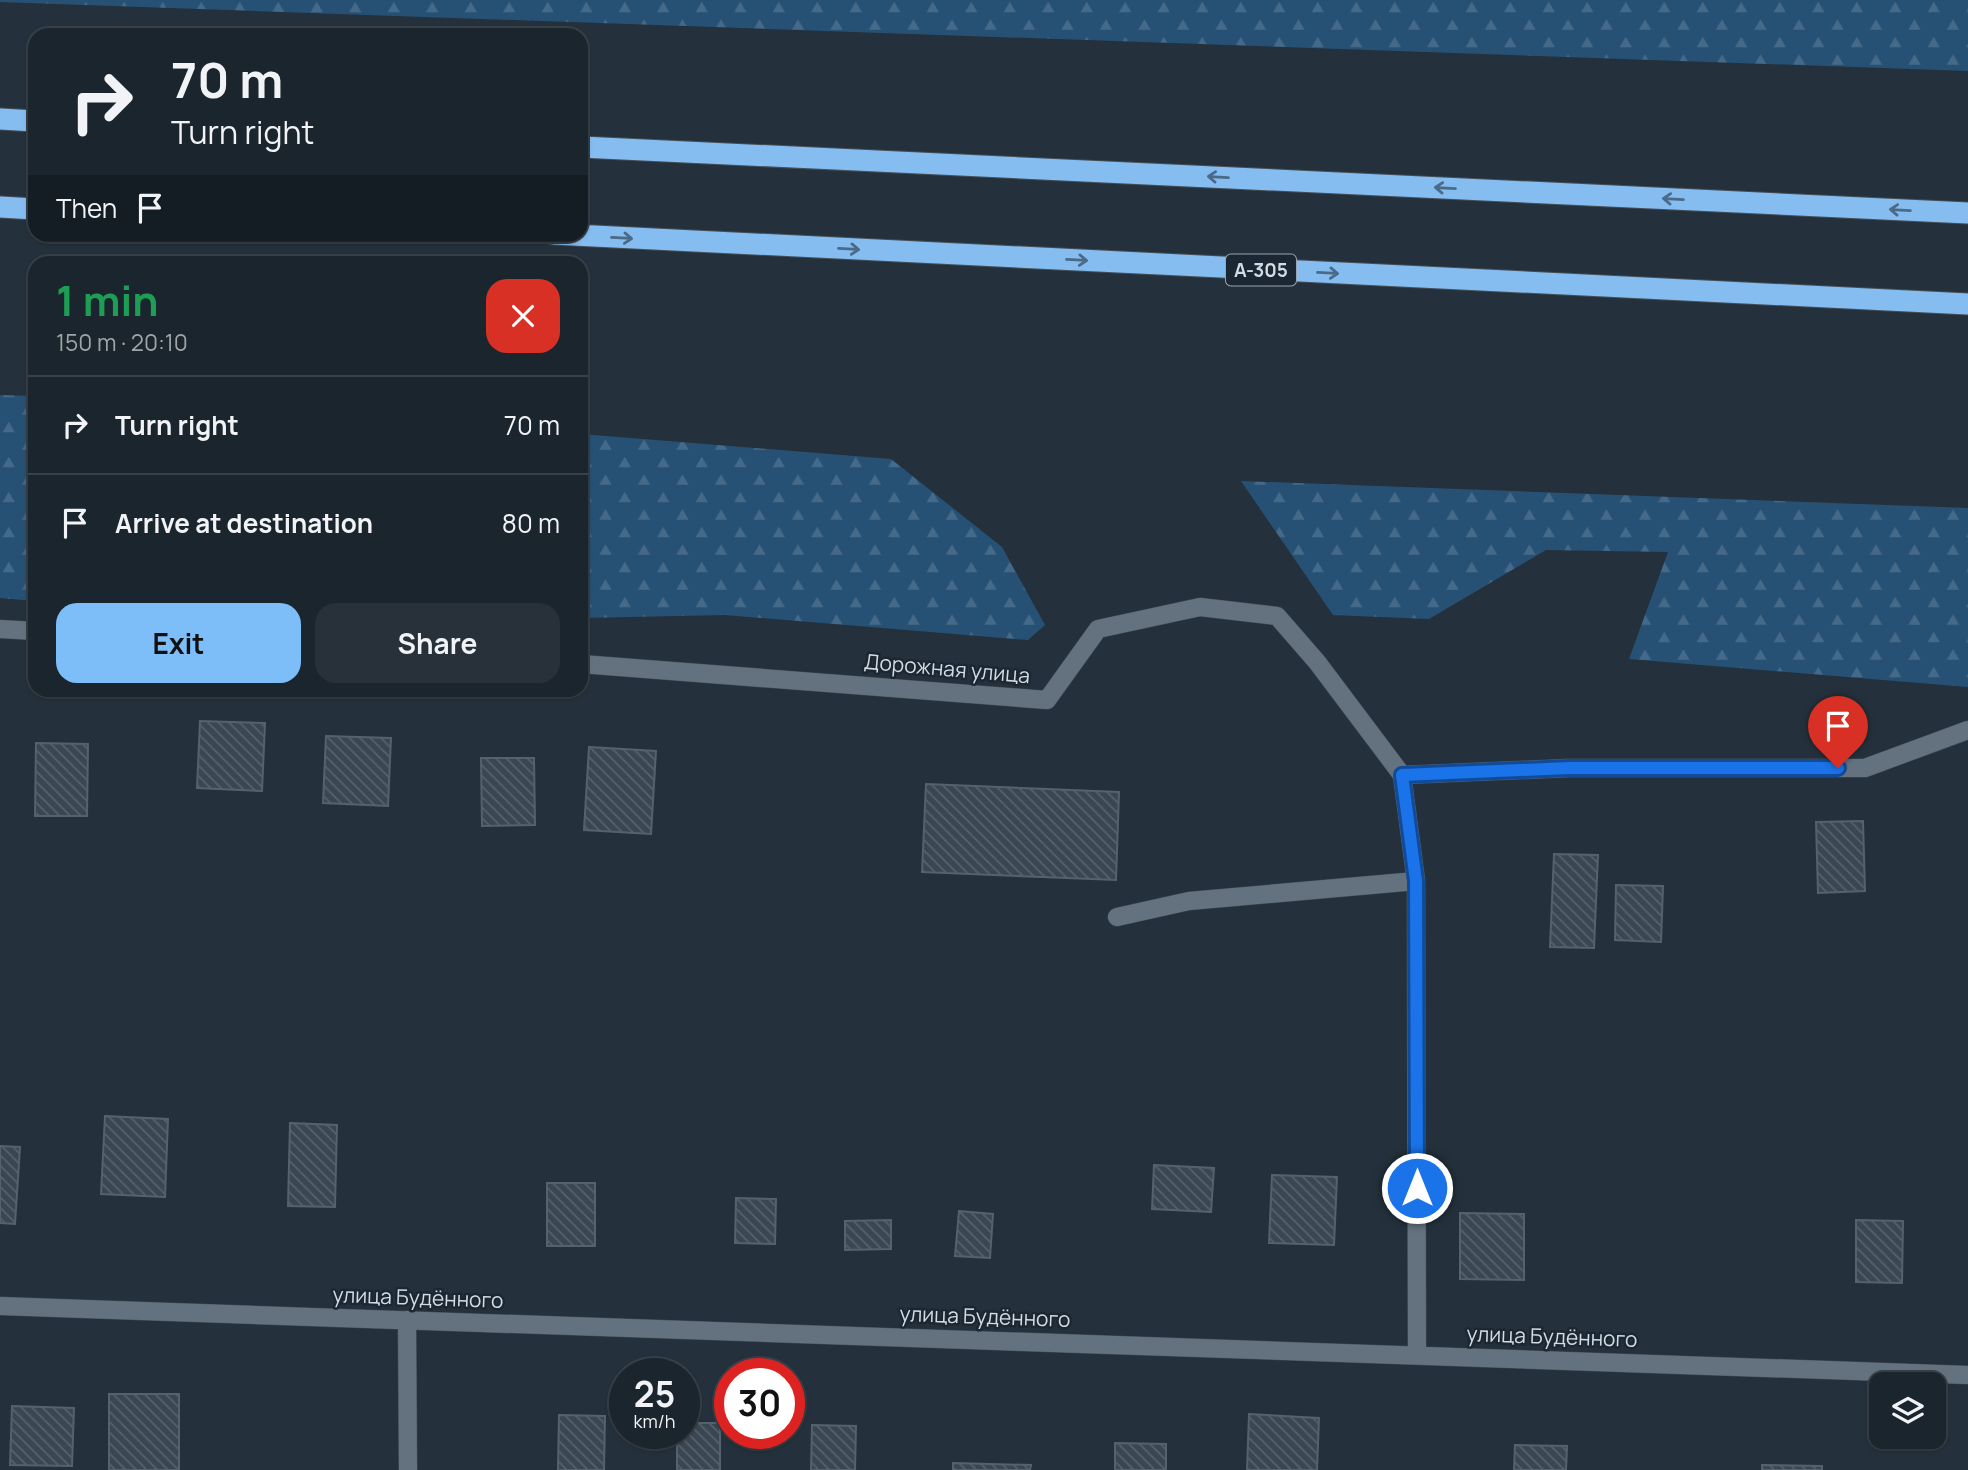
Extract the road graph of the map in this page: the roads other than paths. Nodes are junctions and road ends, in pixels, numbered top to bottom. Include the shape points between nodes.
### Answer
1 (0, 119) edge
2 (28, 121) edge
3 (588, 147) edge
4 (0, 207) edge
5 (28, 209) edge
6 (1968, 213) edge
7 (588, 236) edge
8 (1968, 304) edge
9 (0, 629) edge
10 (28, 631) edge
11 (588, 665) edge
12 (1968, 730) edge
13 (1402, 775) junction
14 (1416, 881) junction
15 (1117, 917) dead end
16 (0, 1307) edge
17 (407, 1320) junction
18 (1417, 1355) junction
19 (1968, 1375) edge
20 (408, 1470) edge

1 - 2 highway
6 -> 3 highway
4 - 5 highway
7 -> 8 highway, А-305
9 - 10 street
11 - 13 street, Дорожная улица via 1046,700 1098,629 1200,607 1278,615
12 - 13 street via 1866,768 1569,768
13 - 14 street
14 - 15 street via 1189,901
14 - 18 street
16 - 17 street, улица Будённого
17 - 18 street, улица Будённого
17 - 20 street
18 - 19 street, улица Будённого

